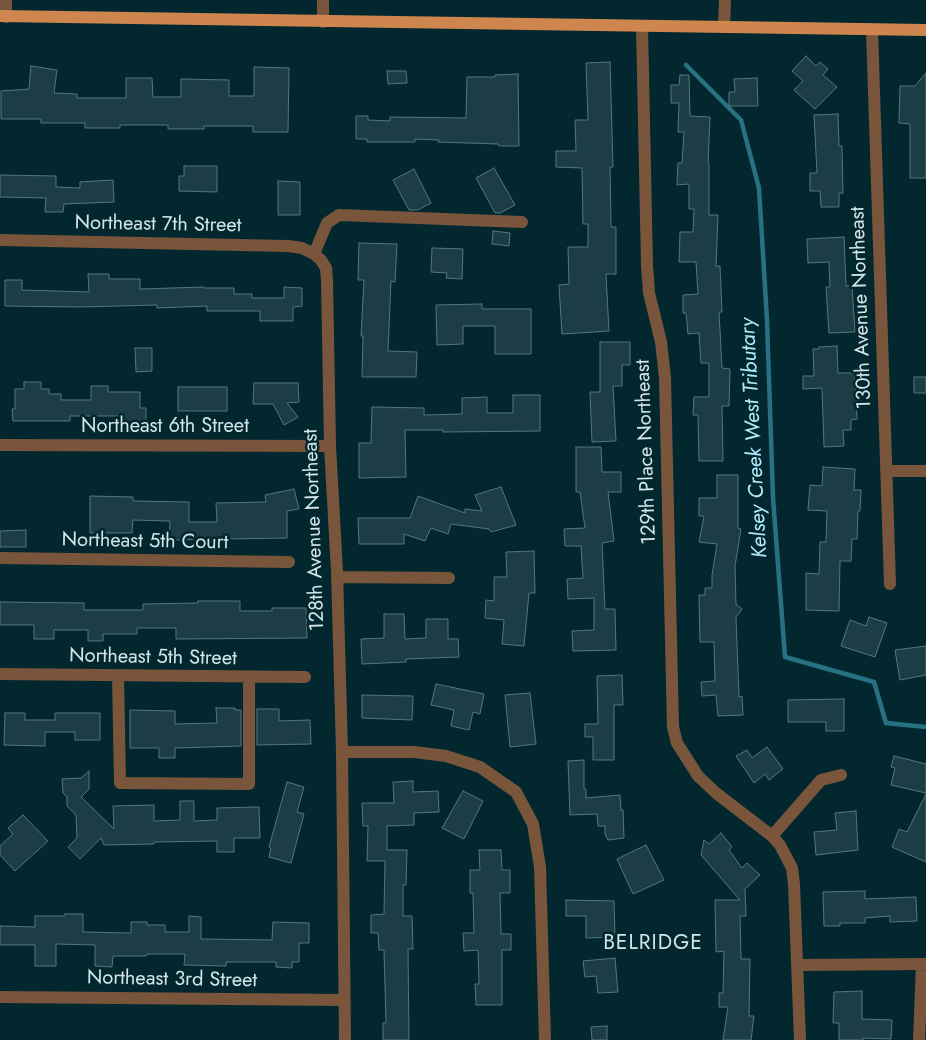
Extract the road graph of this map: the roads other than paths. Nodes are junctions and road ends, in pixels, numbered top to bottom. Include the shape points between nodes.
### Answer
1 (6, 0) edge
2 (323, 0) edge
3 (725, 0) edge
4 (3, 17) edge
5 (323, 22) junction
6 (642, 26) junction
7 (724, 27) junction
8 (872, 30) junction
9 (926, 30) edge
10 (522, 222) dead end
11 (0, 240) edge
12 (314, 254) junction
13 (0, 445) edge
14 (330, 446) junction
15 (886, 471) junction
16 (926, 471) edge
17 (0, 558) edge
18 (289, 562) dead end
19 (337, 577) junction
20 (449, 578) dead end
21 (890, 584) dead end
22 (0, 674) edge
23 (118, 676) junction
24 (249, 678) junction
25 (305, 678) dead end
26 (342, 752) junction
27 (841, 775) dead end
28 (772, 836) junction
29 (924, 964) edge
30 (798, 965) junction
31 (0, 997) edge
32 (344, 1000) junction
33 (345, 1040) edge
34 (545, 1040) edge
35 (800, 1040) edge
36 (919, 1040) edge

1 - 4 street
2 - 5 street
3 - 7 street
4 - 5 main road
5 - 6 main road
6 - 7 main road
6 - 28 street, 129th Place Northeast via 647,265 665,378 673,727 677,743 698,776
7 - 8 main road
8 - 9 main road
8 - 15 street, 130th Avenue Northeast
10 - 12 street via 340,215 327,223
11 - 12 street, Northeast 7th Street via 288,246
12 - 14 street, 128th Avenue Northeast via 326,268 327,280
13 - 14 street, Northeast 6th Street
14 - 19 street, 128th Avenue Northeast
15 - 16 street
15 - 21 street, 130th Avenue Northeast
17 - 18 street, Northeast 5th Court
19 - 20 street
19 - 26 street, 128th Avenue Northeast
22 - 23 street, Northeast 5th Street
23 - 24 street, Northeast 5th Street
23 - 24 street via 120,783 249,784
24 - 25 street, Northeast 5th Street
26 - 32 street, 128th Avenue Northeast
26 - 34 street via 414,752 446,756 480,767 516,792 533,824 540,867
27 - 28 street via 822,780
28 - 30 street via 792,868
29 - 30 street
29 - 36 street
30 - 35 street
31 - 32 street, Northeast 3rd Street
32 - 33 street, 128th Avenue Northeast

